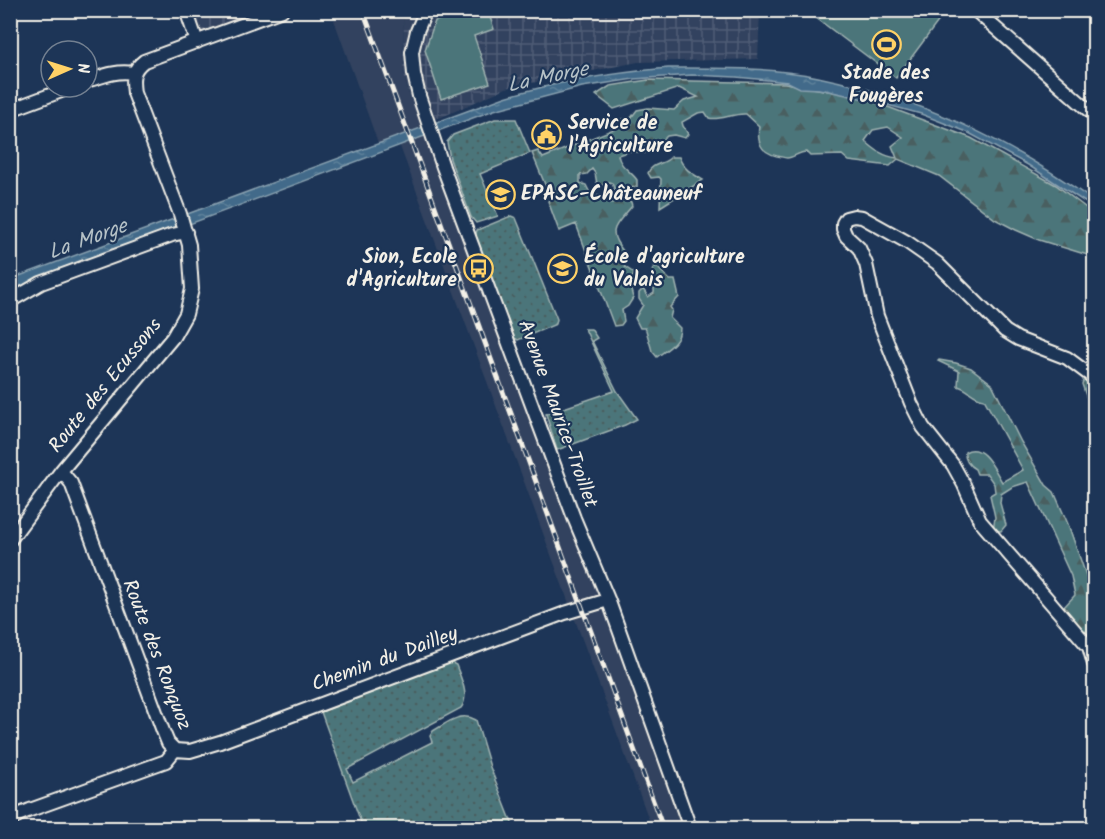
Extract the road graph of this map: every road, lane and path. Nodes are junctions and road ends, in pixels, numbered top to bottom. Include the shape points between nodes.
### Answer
1 (186, 10) edge
2 (282, 10) edge
3 (426, 10) edge
4 (975, 10) edge
5 (197, 42) junction
6 (133, 73) junction
7 (99, 77) edge
8 (40, 99) edge
9 (10, 110) edge
10 (1095, 115) edge
11 (186, 231) junction
12 (10, 301) edge
13 (1095, 378) edge
14 (61, 471) junction
15 (10, 540) edge
16 (608, 600) junction
17 (1095, 664) edge
18 (175, 750) junction
19 (10, 822) edge
20 (690, 828) edge

1 - 5 street
2 - 5 street
3 - 16 street, Avenue Maurice-Troillet via 415,37 415,82 443,167
4 - 10 street
5 - 6 street via 144,61
6 - 7 street via 123,71
6 - 11 street, Route des Ecussons via 134,93
8 - 9 street
11 - 12 street via 41,282
11 - 14 street, Route des Ecussons via 192,289 186,315 173,337
13 - 17 street via 1067,358 1005,331 937,263 908,242 862,217 846,218 843,229 866,264 877,316 922,427 953,465 980,521 1084,640
14 - 15 street, Route des Ecussons
14 - 18 street, Route des Ronquoz via 72,483 163,731
16 - 18 street, Chemin du Dailley via 220,742 193,751
16 - 20 street, Avenue Maurice-Troillet
18 - 19 street, Route des Ronquoz via 165,761 30,810

